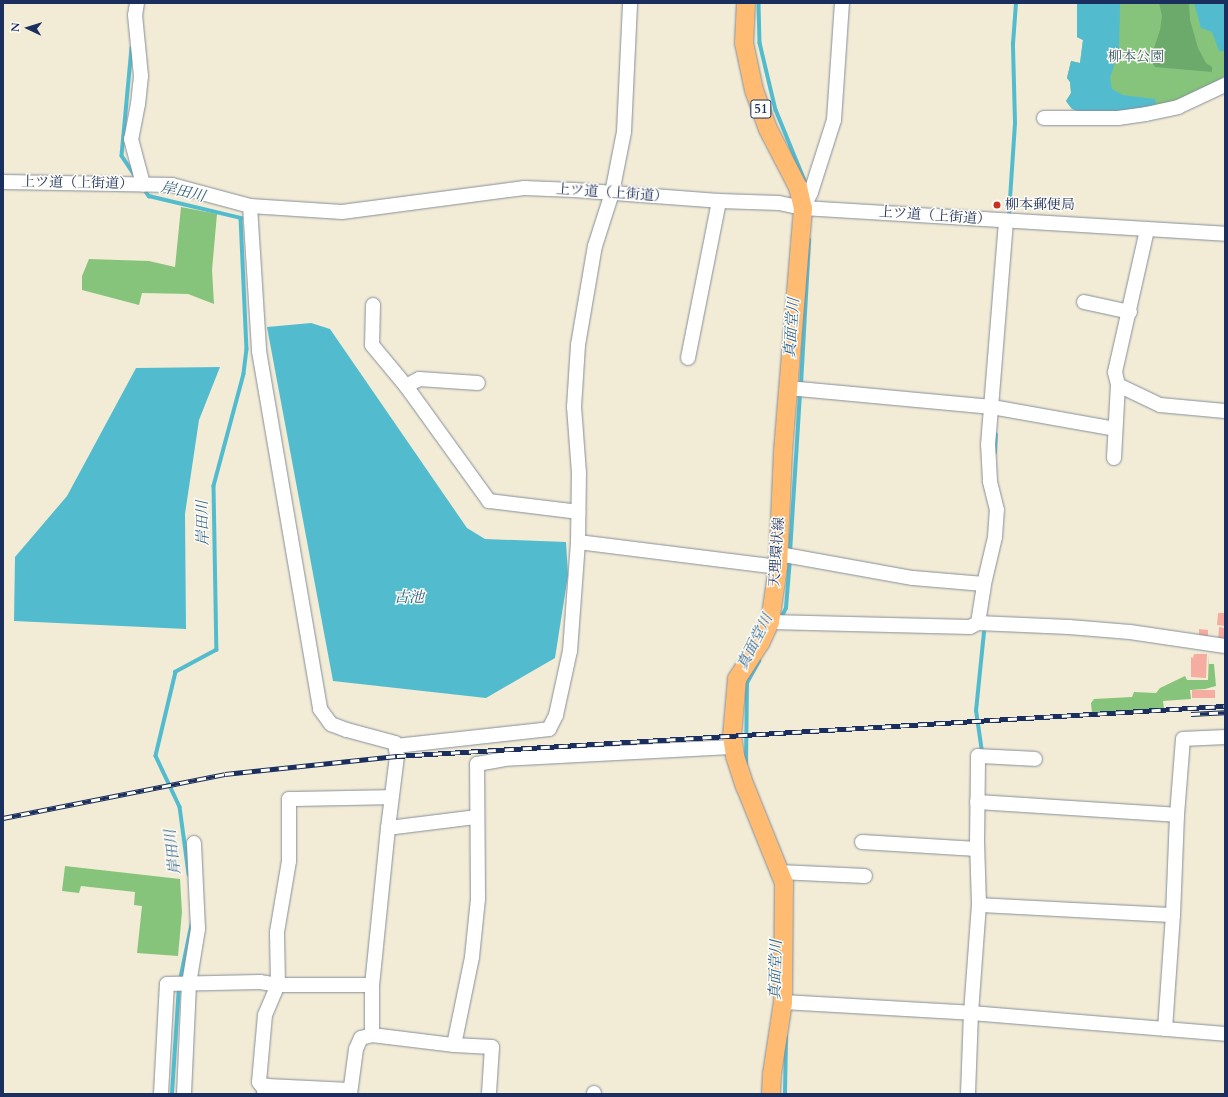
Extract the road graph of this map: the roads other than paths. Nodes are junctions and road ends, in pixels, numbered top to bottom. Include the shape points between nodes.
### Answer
1 (137, 3) edge
2 (630, 3) edge
3 (746, 3) edge
4 (842, 3) edge
5 (1225, 85) edge
6 (1044, 118) dead end
7 (3, 182) edge
8 (143, 184) junction
9 (612, 193) junction
10 (719, 201) junction
11 (250, 206) junction
12 (803, 208) junction
13 (1006, 221) junction
14 (1147, 230) junction
15 (1225, 234) edge
16 (1084, 302) dead end
17 (373, 305) dead end
18 (1130, 312) junction
19 (688, 358) dead end
20 (478, 383) dead end
21 (1118, 385) junction
22 (406, 386) junction
23 (788, 388) junction
24 (992, 407) junction
25 (1225, 411) edge
26 (1115, 429) junction
27 (1114, 458) dead end
28 (578, 512) junction
29 (578, 542) junction
30 (779, 560) junction
31 (984, 584) junction
32 (770, 622) junction
33 (978, 623) junction
34 (1225, 646) edge
35 (1225, 737) edge
36 (396, 746) junction
37 (734, 747) junction
38 (1035, 759) dead end
39 (391, 797) junction
40 (977, 802) junction
41 (1177, 815) junction
42 (476, 817) junction
43 (388, 828) junction
44 (862, 842) dead end
45 (194, 844) dead end
46 (977, 849) junction
47 (779, 872) junction
48 (865, 876) dead end
49 (979, 905) junction
50 (1173, 916) junction
51 (189, 984) junction
52 (278, 985) junction
53 (372, 985) junction
54 (783, 1002) junction
55 (971, 1013) junction
56 (1165, 1029) junction
57 (1225, 1034) edge
58 (372, 1035) junction
59 (454, 1045) junction
60 (265, 1092) edge
61 (350, 1092) edge
62 (161, 1094) edge
63 (184, 1094) edge
64 (489, 1094) edge
65 (771, 1094) edge
66 (968, 1094) edge

1 - 8 street via 135,15 141,76 131,139
2 - 9 street via 624,132
3 - 12 main road, 天理環状線 / 51 via 744,43 754,90 768,129 798,187
4 - 12 street via 834,120 811,192
5 - 6 street via 1178,107 1146,114 1118,118
7 - 8 street, 上ツ道（上街道）
8 - 11 street, 上ツ道（上街道） via 172,185
9 - 10 street, 上ツ道（上街道）
9 - 11 street, 上ツ道（上街道） via 524,188 342,212
9 - 28 street via 595,246 578,345 574,407 579,473
10 - 12 street, 上ツ道（上街道） via 779,203
10 - 19 street
11 - 36 street via 259,351 320,709 331,724 395,743
12 - 13 street, 上ツ道（上街道）
12 - 23 main road, 天理環状線 / 51
13 - 14 street, 上ツ道（上街道）
13 - 24 street
14 - 15 street, 上ツ道（上街道）
14 - 18 street
16 - 18 street
17 - 22 street via 372,346
18 - 21 street via 1115,372
20 - 22 street via 419,379
21 - 25 street via 1160,405
21 - 26 street
22 - 28 street via 489,501
23 - 24 street
23 - 30 main road, 天理環状線 / 51
24 - 26 street
24 - 31 street via 988,445 990,481 997,510 995,537
26 - 27 street
28 - 29 street
29 - 30 street
29 - 36 street via 570,651 556,715 549,729
30 - 31 street via 913,578
30 - 32 main road, 天理環状線 / 51
31 - 33 street
32 - 33 street via 970,627
32 - 37 main road, 天理環状線 / 51 via 737,679 732,736
33 - 34 street via 1130,632
35 - 41 street via 1183,739
36 - 39 street
37 - 42 street via 504,759 477,764
37 - 47 main road, 天理環状線 / 51 via 745,786
38 - 40 street via 978,756
39 - 43 street
39 - 52 street via 289,799 289,861 277,932
40 - 41 street
40 - 46 street
41 - 50 street
42 - 43 street
42 - 59 street via 478,899 472,957
43 - 53 street
44 - 46 street
45 - 51 street via 198,929
46 - 49 street
47 - 48 street
47 - 54 main road, 天理環状線 / 51 via 784,883
49 - 50 street
49 - 55 street
50 - 56 street
51 - 52 street via 260,982
51 - 62 street via 167,984
51 - 63 street
52 - 53 street
52 - 60 street via 265,1015 259,1082
53 - 58 street
54 - 55 street
54 - 65 main road, 天理環状線 / 51
55 - 56 street
55 - 66 street
56 - 57 street
58 - 59 street
58 - 61 street via 361,1038 356,1049
59 - 64 street via 492,1047
60 - 61 street via 267,1086

